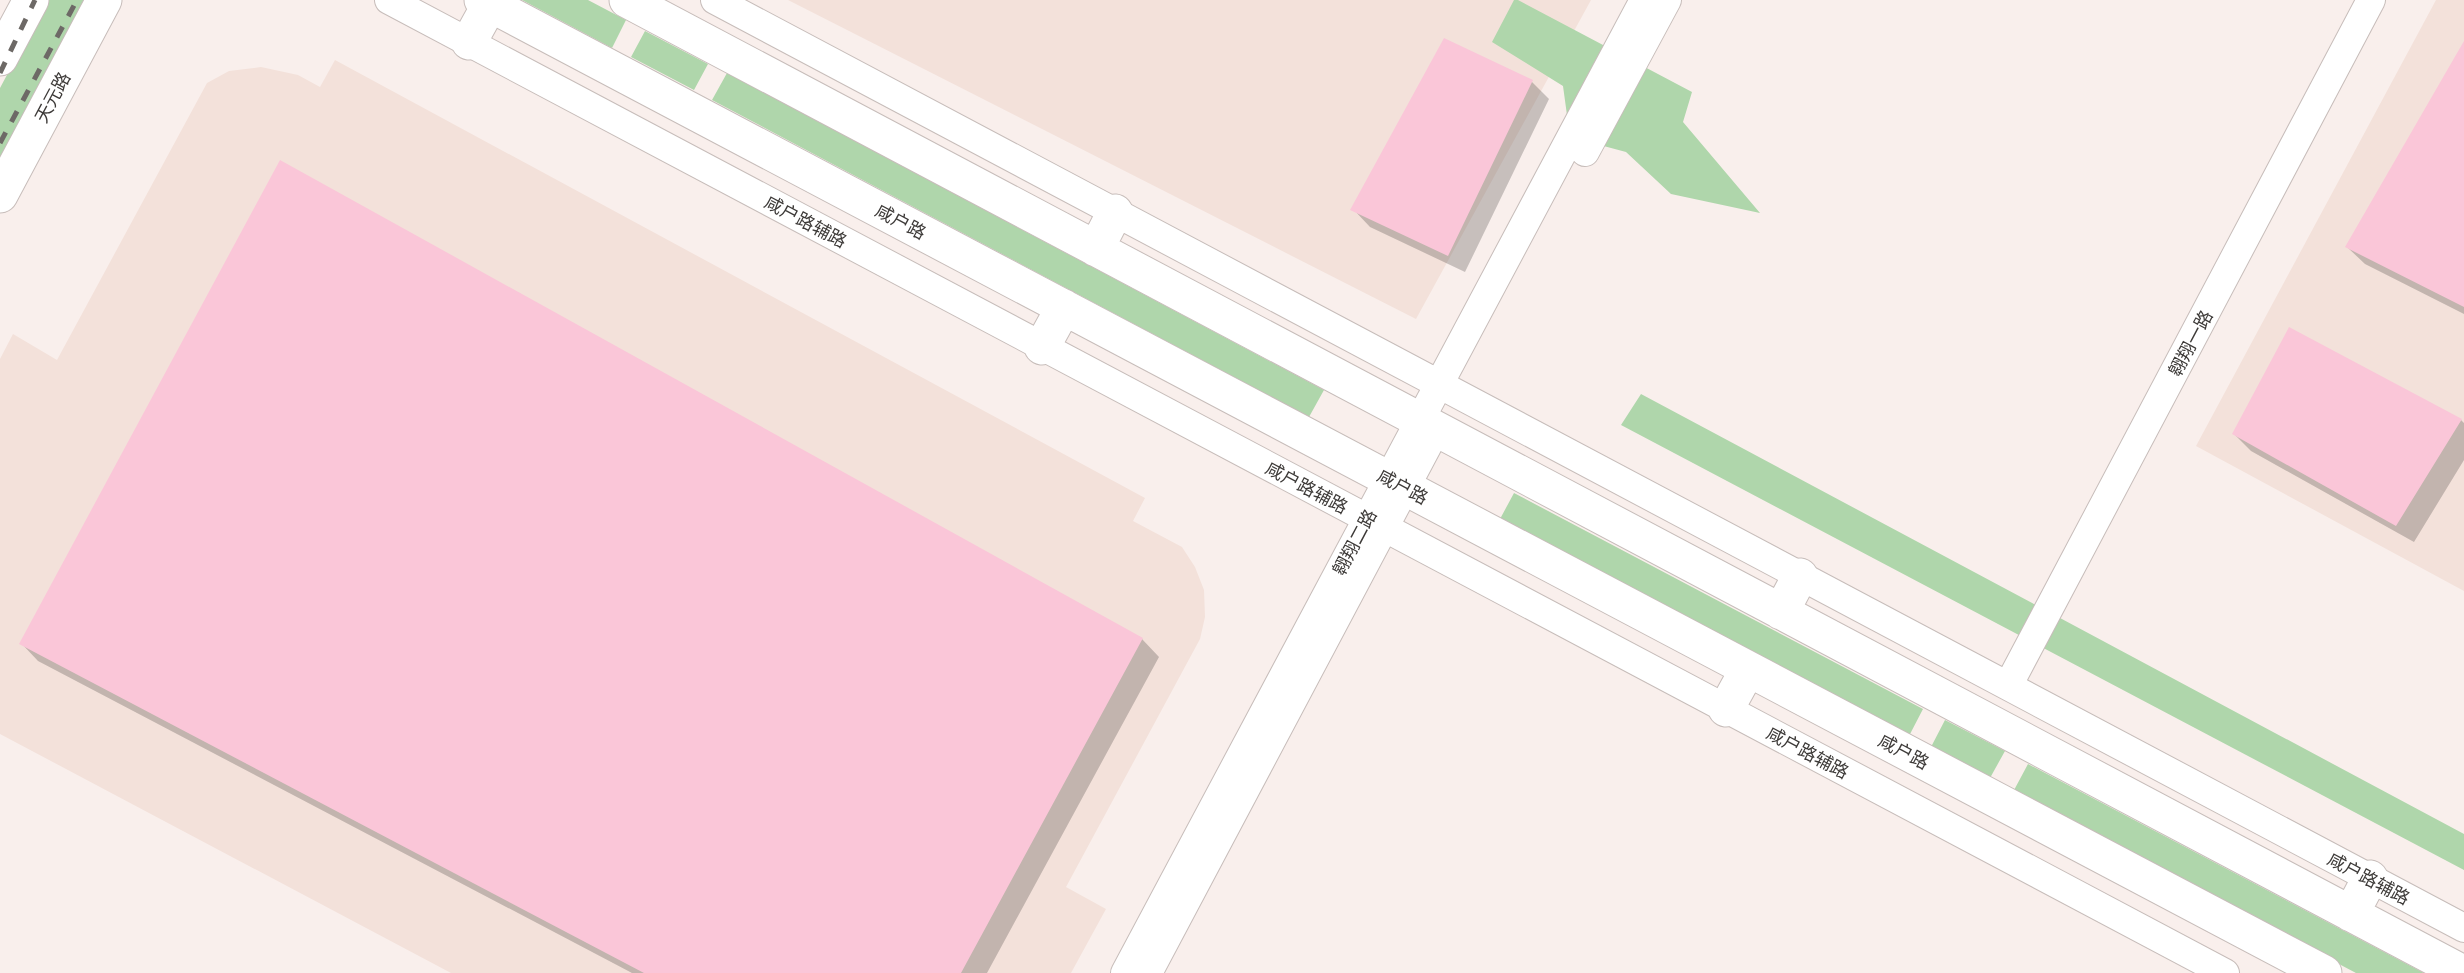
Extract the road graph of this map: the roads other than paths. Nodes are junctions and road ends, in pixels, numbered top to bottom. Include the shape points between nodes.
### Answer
1 (31, 0) edge
2 (104, 0) edge
3 (389, 0) edge
4 (627, 0) edge
5 (715, 0) edge
6 (1644, 0) edge
7 (1667, 0) edge
8 (2371, 0) edge
9 (486, 2) edge
10 (468, 42) junction
11 (0, 58) edge
12 (0, 195) edge
13 (1115, 212) junction
14 (1096, 249) junction
15 (1064, 307) junction
16 (1042, 347) junction
17 (1447, 388) junction
18 (1428, 424) junction
19 (1397, 483) junction
20 (1376, 524) junction
21 (1800, 576) junction
22 (1781, 612) junction
23 (1748, 669) junction
24 (2008, 686) junction
25 (1726, 709) junction
26 (2370, 878) junction
27 (2351, 914) junction
28 (2464, 928) edge
29 (1125, 973) edge
30 (1148, 973) edge
31 (2225, 973) edge
32 (2324, 973) edge
33 (2462, 973) edge

1 - 11 main road
2 - 12 main road, 天元路
3 - 10 street, 咸户路辅路
4 - 14 main road
5 - 13 street, 咸户路辅路
6 - 17 street, 翱翔二路
7 - 17 street, 翱翔二路
8 - 24 street, 翱翔一路
9 - 10 main road
9 - 15 main road, 咸户路
10 - 16 street, 咸户路辅路
13 - 14 main road
13 - 17 street, 咸户路辅路
14 - 18 main road
15 - 16 main road
15 - 19 main road, 咸户路
16 - 20 street, 咸户路辅路
17 - 18 street, 翱翔二路
17 - 21 street, 咸户路辅路
18 - 19 street, 翱翔二路
18 - 22 main road
19 - 20 street, 翱翔二路
19 - 23 main road, 咸户路
20 - 25 street, 咸户路辅路
20 - 29 street, 翱翔二路
20 - 30 street, 翱翔二路
21 - 22 main road
21 - 24 street, 咸户路辅路
22 - 27 main road
23 - 25 main road
23 - 32 main road, 咸户路
24 - 26 street, 咸户路辅路
25 - 31 street, 咸户路辅路
26 - 27 main road
26 - 28 street, 咸户路辅路
27 - 33 main road

